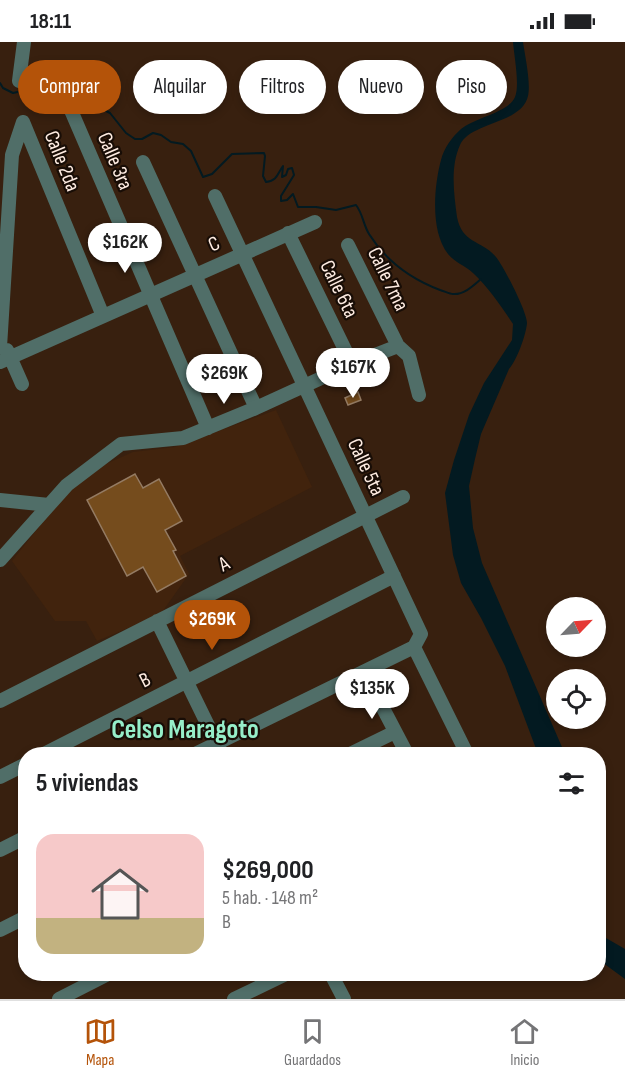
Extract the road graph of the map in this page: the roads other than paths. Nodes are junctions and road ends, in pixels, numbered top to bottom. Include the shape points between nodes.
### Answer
1 (24, 42) edge
2 (22, 60) edge
3 (73, 114) edge
4 (7, 146) edge
5 (143, 162) dead end
6 (5, 192) edge
7 (215, 196) dead end
8 (315, 222) dead end
9 (288, 233) junction
10 (3, 243) edge
11 (348, 245) dead end
12 (242, 254) junction
13 (195, 275) junction
14 (2, 288) edge
15 (151, 295) junction
16 (103, 316) junction
17 (0, 341) edge
18 (398, 346) junction
19 (5, 360) edge
20 (352, 363) junction
21 (22, 384) dead end
22 (304, 386) junction
23 (419, 394) dead end
24 (256, 408) junction
25 (208, 428) junction
26 (403, 497) dead end
27 (0, 500) edge
28 (49, 505) junction
29 (365, 516) junction
30 (0, 560) edge
31 (394, 576) junction
32 (157, 621) junction
33 (414, 647) junction
34 (364, 672) junction
35 (186, 682) junction
36 (0, 700) edge
37 (395, 732) junction
38 (58, 747) edge
39 (218, 747) edge
40 (223, 747) edge
41 (364, 747) edge
42 (403, 747) edge
43 (464, 747) edge
44 (18, 768) edge
45 (0, 777) edge
46 (18, 841) edge
47 (0, 850) edge
48 (18, 921) edge
49 (0, 930) edge
50 (98, 981) edge
51 (271, 981) edge
52 (335, 981) edge
53 (83, 992) edge
54 (59, 999) edge
55 (234, 999) edge
56 (344, 999) edge

1 - 2 street
3 - 15 street, Calle 3ra
4 - 6 street
4 - 16 street, Calle 2da via 23,122
5 - 13 street
6 - 10 street
7 - 12 street, Calle 5ta
8 - 9 street, C
9 - 12 street, C
9 - 20 street, Calle 6ta
10 - 14 street
11 - 18 street, Calle 7ma
12 - 13 street, C
12 - 22 street, Calle 5ta
13 - 15 street, C
13 - 24 street
14 - 17 street
15 - 16 street, C
15 - 25 street, Calle 3ra
16 - 19 street, C
17 - 19 street
18 - 20 street
18 - 23 street, Calle 7ma via 409,356
19 - 21 street
20 - 22 street
22 - 24 street
22 - 29 street, Calle 5ta
24 - 25 street
25 - 28 street via 183,438 121,444 67,485
26 - 29 street, A
27 - 28 street
28 - 30 street
29 - 31 street, Calle 5ta
29 - 32 street, A
31 - 33 street, Calle 5ta via 421,634
31 - 35 street, B
32 - 35 street
32 - 36 street, A
33 - 34 street
33 - 43 street, Calle 5ta
34 - 37 street
34 - 40 street
35 - 38 street, B
35 - 39 street
37 - 41 street
37 - 42 street
44 - 45 street
46 - 47 street
48 - 49 street
50 - 53 street
51 - 55 street
52 - 56 street
53 - 54 street

